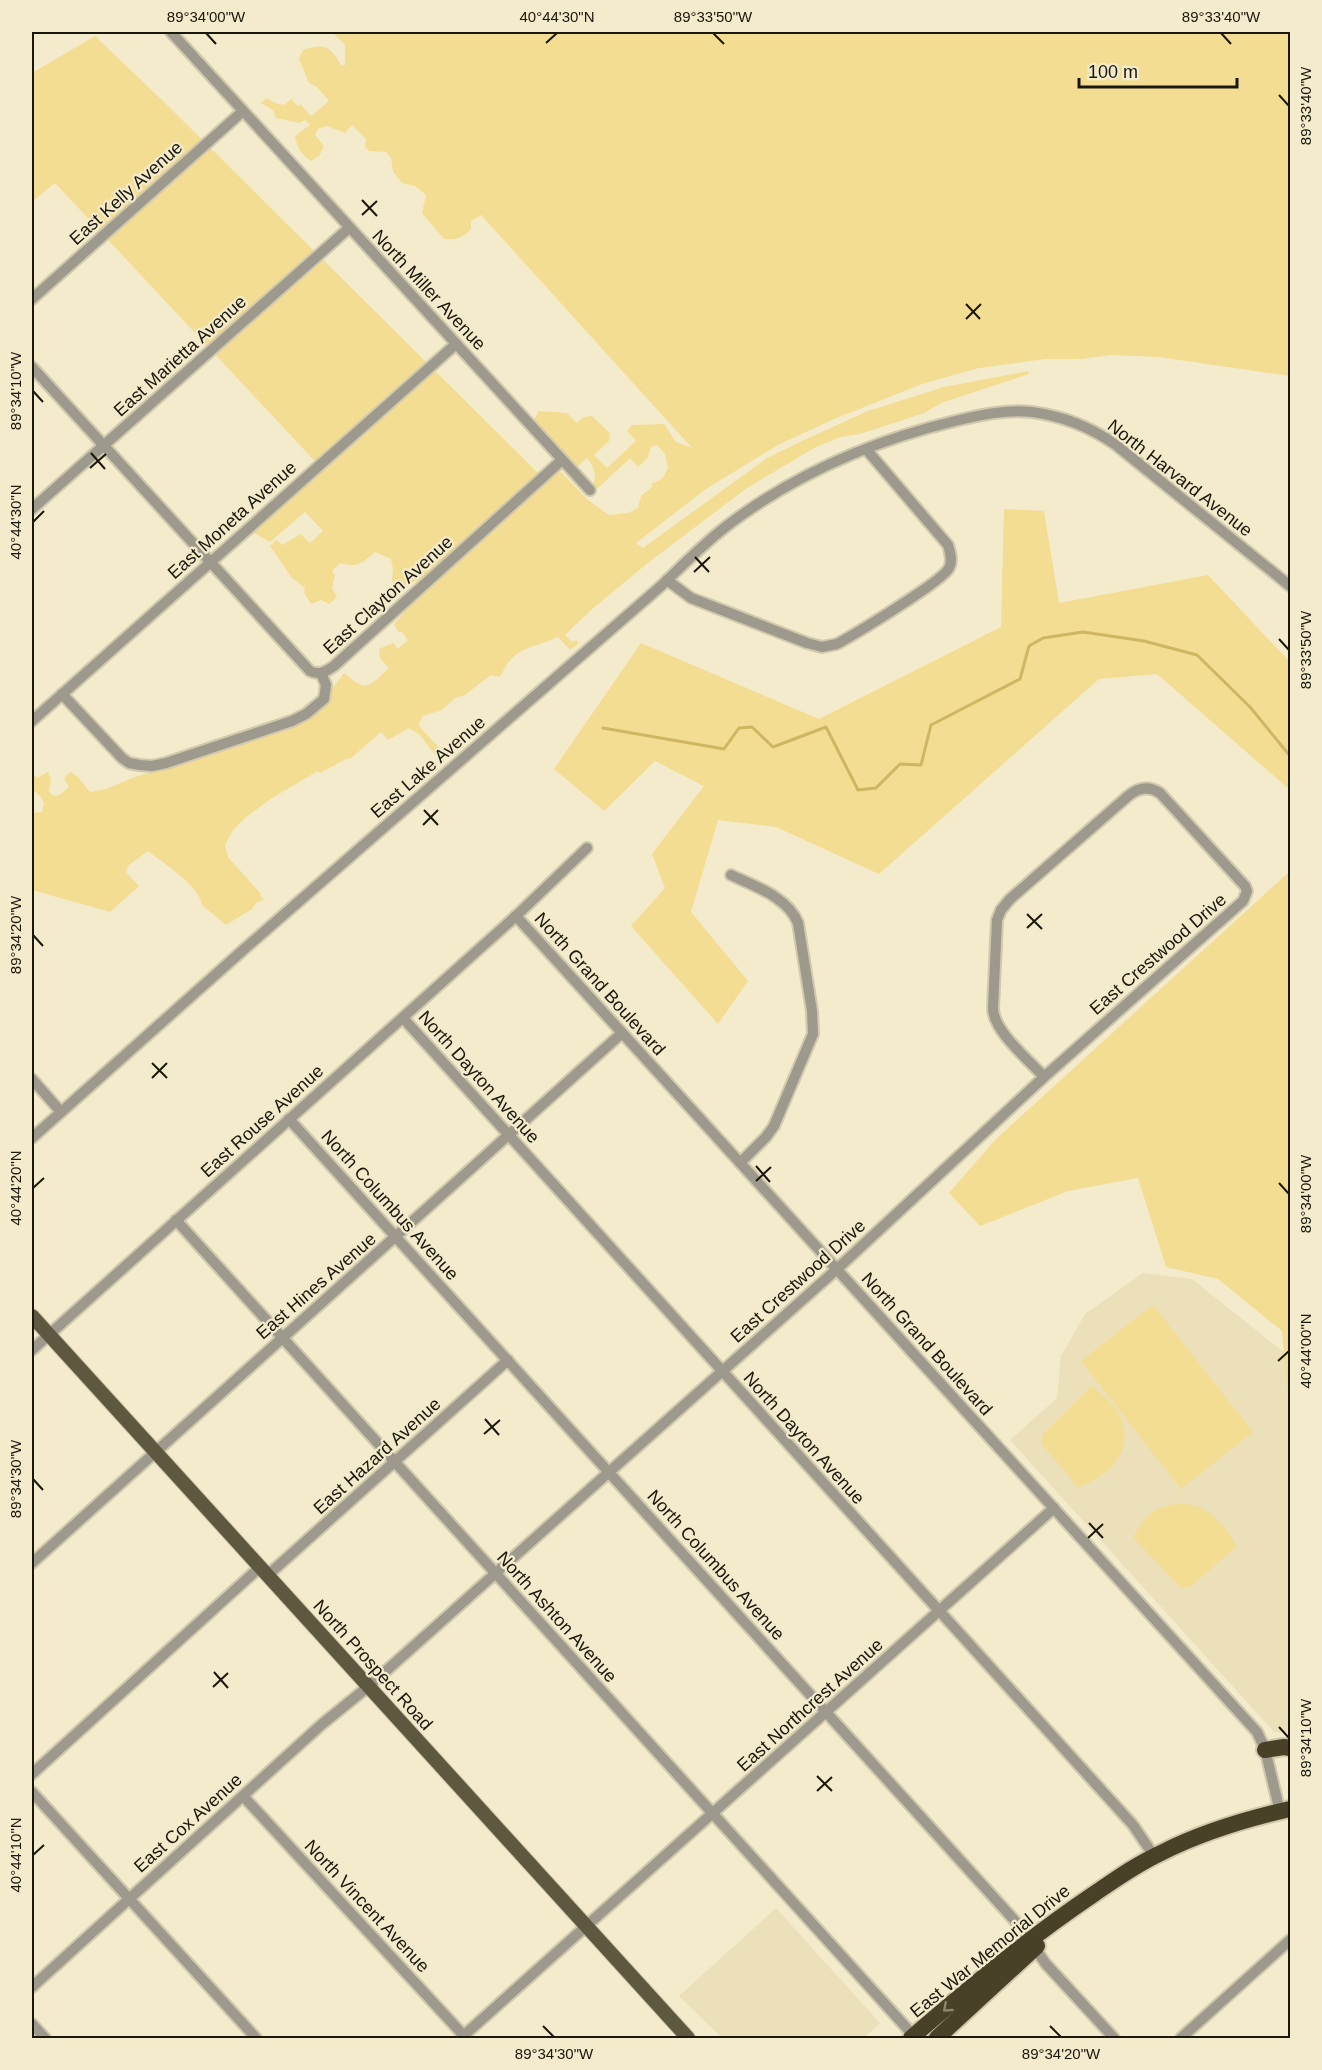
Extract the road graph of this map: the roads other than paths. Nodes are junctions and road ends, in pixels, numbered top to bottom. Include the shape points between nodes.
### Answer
1 (171, 32) edge
2 (243, 111) junction
3 (349, 228) junction
4 (32, 299) edge
5 (456, 344) junction
6 (32, 367) edge
7 (104, 446) junction
8 (866, 449) junction
9 (562, 460) junction
10 (590, 490) dead end
11 (32, 509) edge
12 (210, 562) junction
13 (667, 580) junction
14 (1290, 586) edge
15 (321, 673) junction
16 (62, 694) junction
17 (32, 721) edge
18 (587, 848) dead end
19 (731, 875) dead end
20 (516, 916) junction
21 (403, 1018) junction
22 (622, 1033) junction
23 (1044, 1077) junction
24 (32, 1079) edge
25 (61, 1112) junction
26 (288, 1119) junction
27 (509, 1135) junction
28 (32, 1138) edge
29 (740, 1163) junction
30 (176, 1220) junction
31 (396, 1237) junction
32 (837, 1269) junction
33 (32, 1316) edge
34 (49, 1335) junction
35 (281, 1338) junction
36 (32, 1350) edge
37 (508, 1360) junction
38 (722, 1372) junction
39 (155, 1453) junction
40 (395, 1462) junction
41 (610, 1472) junction
42 (1054, 1508) junction
43 (32, 1563) edge
44 (264, 1571) junction
45 (496, 1575) junction
46 (940, 1611) junction
47 (369, 1686) junction
48 (827, 1712) junction
49 (1290, 1748) edge
50 (1265, 1750) junction
51 (32, 1774) edge
52 (32, 1792) edge
53 (243, 1796) junction
54 (1285, 1810) edge
55 (713, 1813) junction
56 (1154, 1856) junction
57 (130, 1898) junction
58 (587, 1925) junction
59 (1290, 1940) edge
60 (1033, 1944) junction
61 (32, 1987) edge
62 (32, 2024) edge
63 (913, 2037) edge
64 (45, 2038) edge
65 (256, 2038) edge
66 (464, 2038) edge
67 (688, 2038) edge
68 (937, 2038) edge
69 (1114, 2038) edge
70 (1180, 2038) edge

1 - 2 street, North Miller Avenue
2 - 3 street, North Miller Avenue
2 - 4 street, East Kelly Avenue
3 - 5 street, North Miller Avenue
3 - 7 street, East Marietta Avenue
5 - 9 street, North Miller Avenue
5 - 12 street, East Moneta Avenue
6 - 7 street
7 - 11 street, East Marietta Avenue
7 - 12 street
8 - 13 street, East Lake Avenue via 803,477 746,512
8 - 13 street via 948,545 950,568 931,585 842,642 822,647 691,598
8 - 14 street, North Harvard Avenue via 981,415 1028,412 1067,420 1116,445
9 - 10 street, North Miller Avenue
9 - 15 street, East Clayton Avenue via 334,666
12 - 15 street via 310,671
12 - 16 street, East Moneta Avenue
13 - 25 street, East Lake Avenue
15 - 16 street, East Clayton Avenue via 326,685 324,699 303,716 152,766 129,763 122,758
16 - 17 street, East Moneta Avenue
18 - 20 street, East Rouse Avenue
19 - 29 street via 783,903 795,916 814,1025 777,1122
20 - 21 street, East Rouse Avenue
20 - 22 street, North Grand Boulevard
21 - 26 street, East Rouse Avenue
21 - 27 street, North Dayton Avenue
22 - 27 street, East Hines Avenue
22 - 29 street, North Grand Boulevard
23 - 23 street, East Crestwood Drive via 1001,1030 993,1013 998,915 1006,903 1127,797 1147,788 1160,793 1199,835 1245,886 1246,897
23 - 32 street, East Crestwood Drive
24 - 25 street
25 - 28 street, East Lake Avenue
26 - 30 street, East Rouse Avenue
26 - 31 street, North Columbus Avenue
27 - 31 street, East Hines Avenue
27 - 38 street, North Dayton Avenue
29 - 32 street, North Grand Boulevard
30 - 34 street, East Rouse Avenue
30 - 35 street, North Ashton Avenue
31 - 35 street, East Hines Avenue
31 - 37 street, North Columbus Avenue
32 - 38 street, East Crestwood Drive
32 - 42 street, North Grand Boulevard
33 - 34 main road, North Prospect Road
34 - 36 street, East Rouse Avenue
34 - 39 main road, North Prospect Road
35 - 39 street, East Hines Avenue
35 - 40 street, North Ashton Avenue
37 - 40 street, East Hazard Avenue
37 - 41 street, North Columbus Avenue
38 - 41 street, East Crestwood Drive
38 - 46 street, North Dayton Avenue
39 - 43 street, East Hines Avenue
39 - 44 main road, North Prospect Road
40 - 44 street, East Hazard Avenue
40 - 45 street, North Ashton Avenue
41 - 45 street, East Crestwood Drive
41 - 48 street, North Columbus Avenue
42 - 46 street, East Northcrest Avenue
42 - 50 street, North Grand Boulevard via 1257,1732
44 - 47 main road, North Prospect Road
44 - 51 street, East Hazard Avenue
45 - 47 street, East Crestwood Drive
45 - 55 street, North Ashton Avenue
46 - 48 street, East Northcrest Avenue
46 - 56 street, North Dayton Avenue via 1133,1825
47 - 53 street, East Cox Avenue
47 - 58 main road, North Prospect Road
48 - 55 street, East Northcrest Avenue
48 - 60 street, North Columbus Avenue
49 - 50 highway
50 - 54 street, North Grand Boulevard
52 - 57 street
53 - 57 street, East Cox Avenue
53 - 66 street, North Vincent Avenue
54 - 56 highway, East War Memorial Drive via 1217,1829
55 - 58 street, East Northcrest Avenue
55 - 63 street, North Ashton Avenue
56 - 60 highway, East War Memorial Drive via 1093,1895
57 - 61 street, East Cox Avenue
57 - 65 street
58 - 66 street, East Northcrest Avenue
58 - 67 main road, North Prospect Road
59 - 70 street
60 -> 63 highway, East War Memorial Drive
60 - 68 highway, East War Memorial Drive
60 - 69 street, North Columbus Avenue via 1046,1964
62 - 64 street

